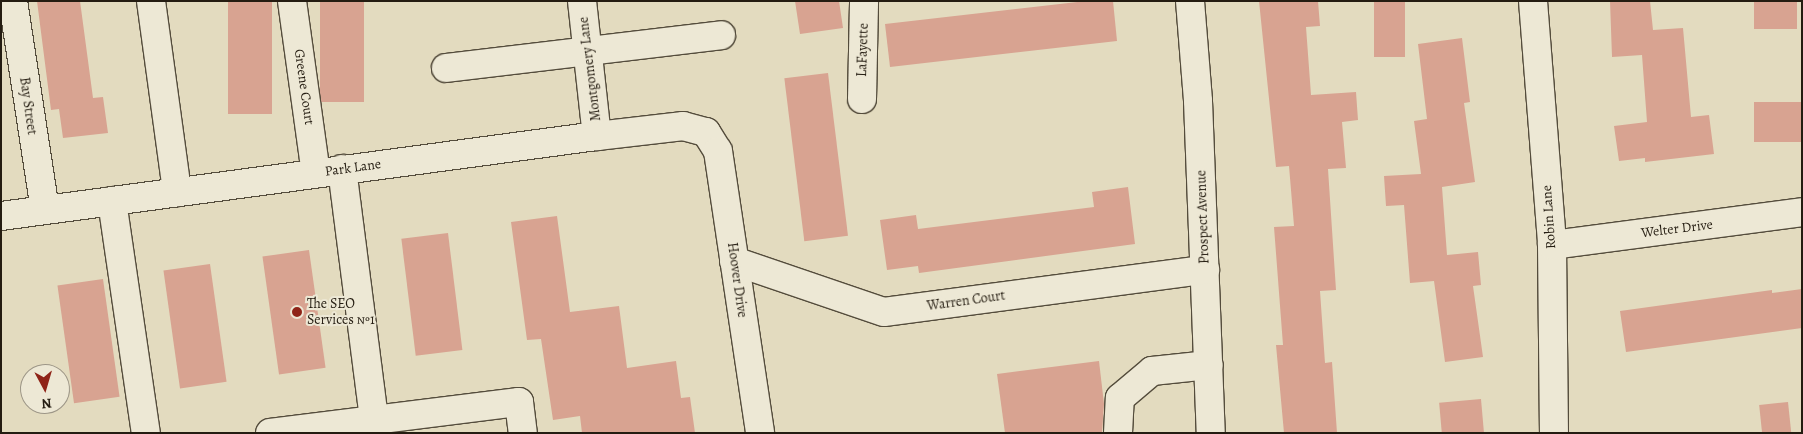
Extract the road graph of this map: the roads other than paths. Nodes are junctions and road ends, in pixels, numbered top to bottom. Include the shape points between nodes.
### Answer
1 (14, 1) edge
2 (151, 1) edge
3 (292, 1) edge
4 (582, 1) edge
5 (864, 1) edge
6 (1190, 1) edge
7 (1532, 1) edge
8 (721, 35) dead end
9 (588, 51) junction
10 (446, 68) dead end
11 (862, 99) dead end
12 (706, 132) joint
13 (598, 136) junction
14 (342, 170) junction
15 (316, 173) junction
16 (178, 192) junction
17 (112, 201) junction
18 (45, 210) junction
19 (1802, 212) edge
20 (1, 216) edge
21 (1552, 245) junction
22 (734, 260) junction
23 (1205, 270) junction
24 (1209, 365) junction
25 (374, 420) junction
26 (146, 433) edge
27 (270, 433) edge
28 (523, 433) edge
29 (760, 433) edge
30 (1118, 433) edge
31 (1211, 433) edge
32 (1554, 433) edge

1 - 18 street, Bay Street
2 - 16 street
3 - 15 street, Greene Court
4 - 9 street, Montgomery Lane
5 - 11 street, LaFayette
6 - 23 street, Prospect Avenue
7 - 21 street, Robin Lane
8 - 9 street
9 - 10 street
9 - 13 street, Montgomery Lane
12 - 13 street, Park Lane via 683,126
12 - 22 street, Hoover Drive via 718,151
13 - 14 street, Park Lane
14 - 15 street, Park Lane
14 - 25 street
15 - 16 street, Park Lane
16 - 17 street, Park Lane
17 - 18 street, Park Lane
17 - 26 street
18 - 20 street, Park Lane
19 - 21 street, Welter Drive
21 - 32 street, Robin Lane
22 - 23 street, Warren Court via 884,312
22 - 29 street, Hoover Drive
23 - 24 street, Prospect Avenue
24 - 30 street via 1152,371 1120,398
24 - 31 street, Prospect Avenue
25 - 27 street
25 - 28 street via 519,402

